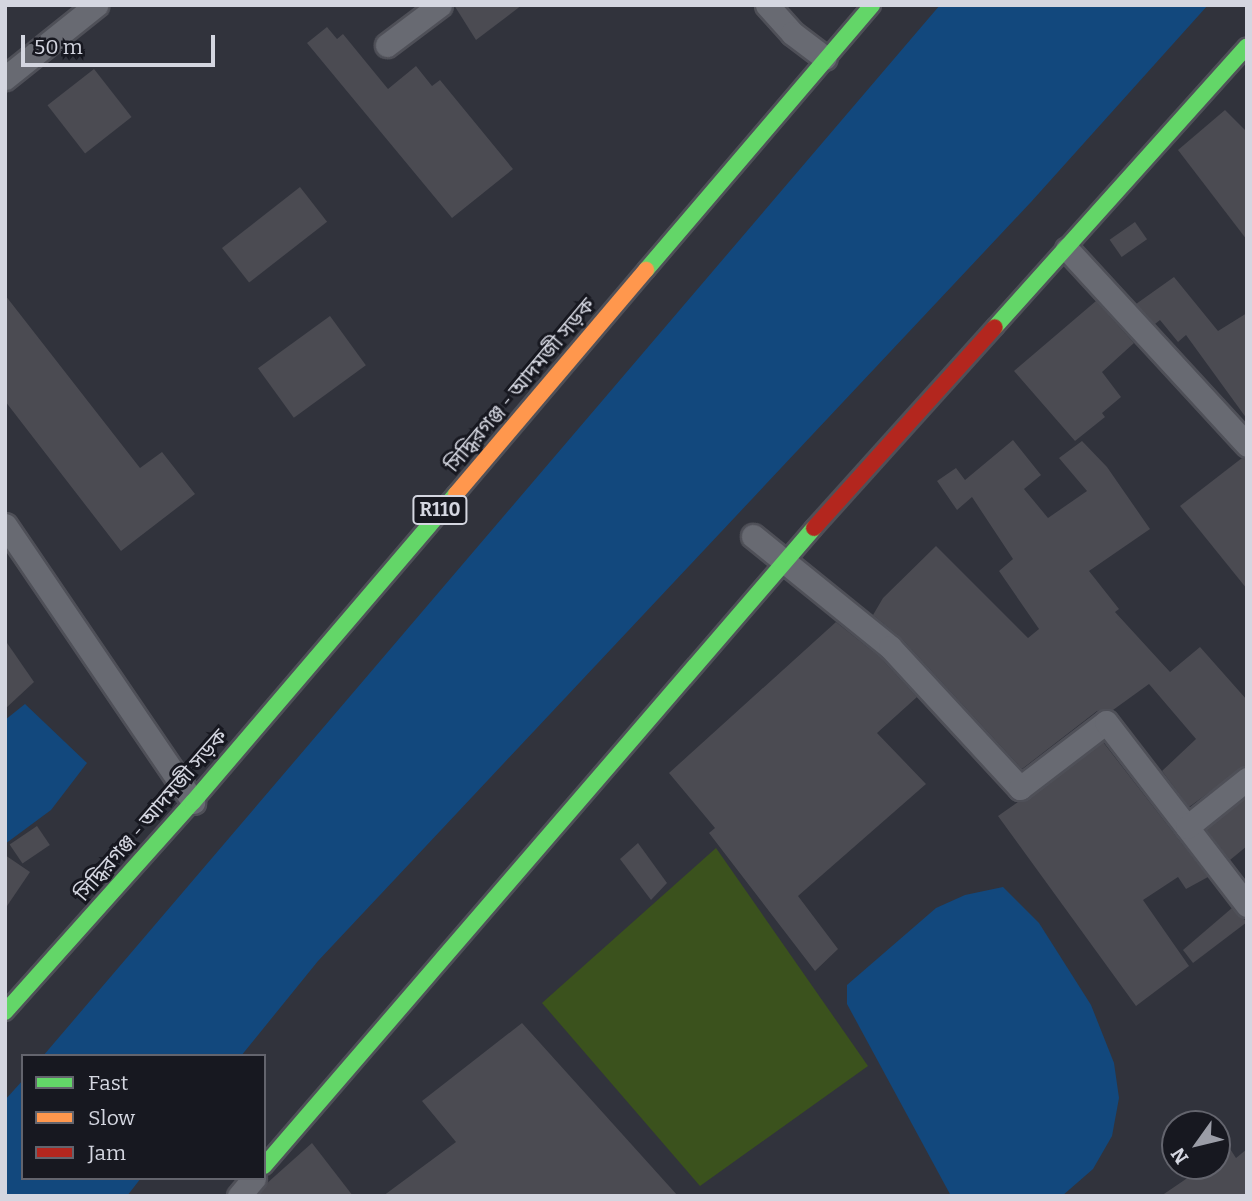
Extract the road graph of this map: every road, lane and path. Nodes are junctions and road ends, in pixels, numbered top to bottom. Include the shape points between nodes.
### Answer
1 (96, 5) edge
2 (440, 5) edge
3 (767, 5) edge
4 (872, 5) edge
5 (387, 45) dead end
6 (1247, 46) edge
7 (825, 58) junction
8 (5, 78) edge
9 (1067, 249) junction
10 (1247, 444) edge
11 (5, 525) edge
12 (753, 536) dead end
13 (783, 563) junction
14 (1247, 779) edge
15 (193, 802) junction
16 (1187, 827) junction
17 (1247, 905) edge
18 (5, 1012) edge
19 (266, 1164) edge
20 (252, 1180) edge
21 (239, 1196) edge

1 - 8 street
2 - 5 street
3 - 7 street via 792,33
4 - 7 street, সিদ্ধিরগঞ্জ - আদমজী সড়ক / R110
6 - 9 street
7 - 15 street, সিদ্ধিরগঞ্জ - আদমজী সড়ক / R110
9 - 10 street
9 - 13 street
11 - 15 street
12 - 13 street
13 - 16 street via 890,647 1020,788 1106,722
13 - 19 street
14 - 16 street
15 - 18 street, সিদ্ধিরগঞ্জ - আদমজী সড়ক / R110
16 - 17 street
20 - 21 street

